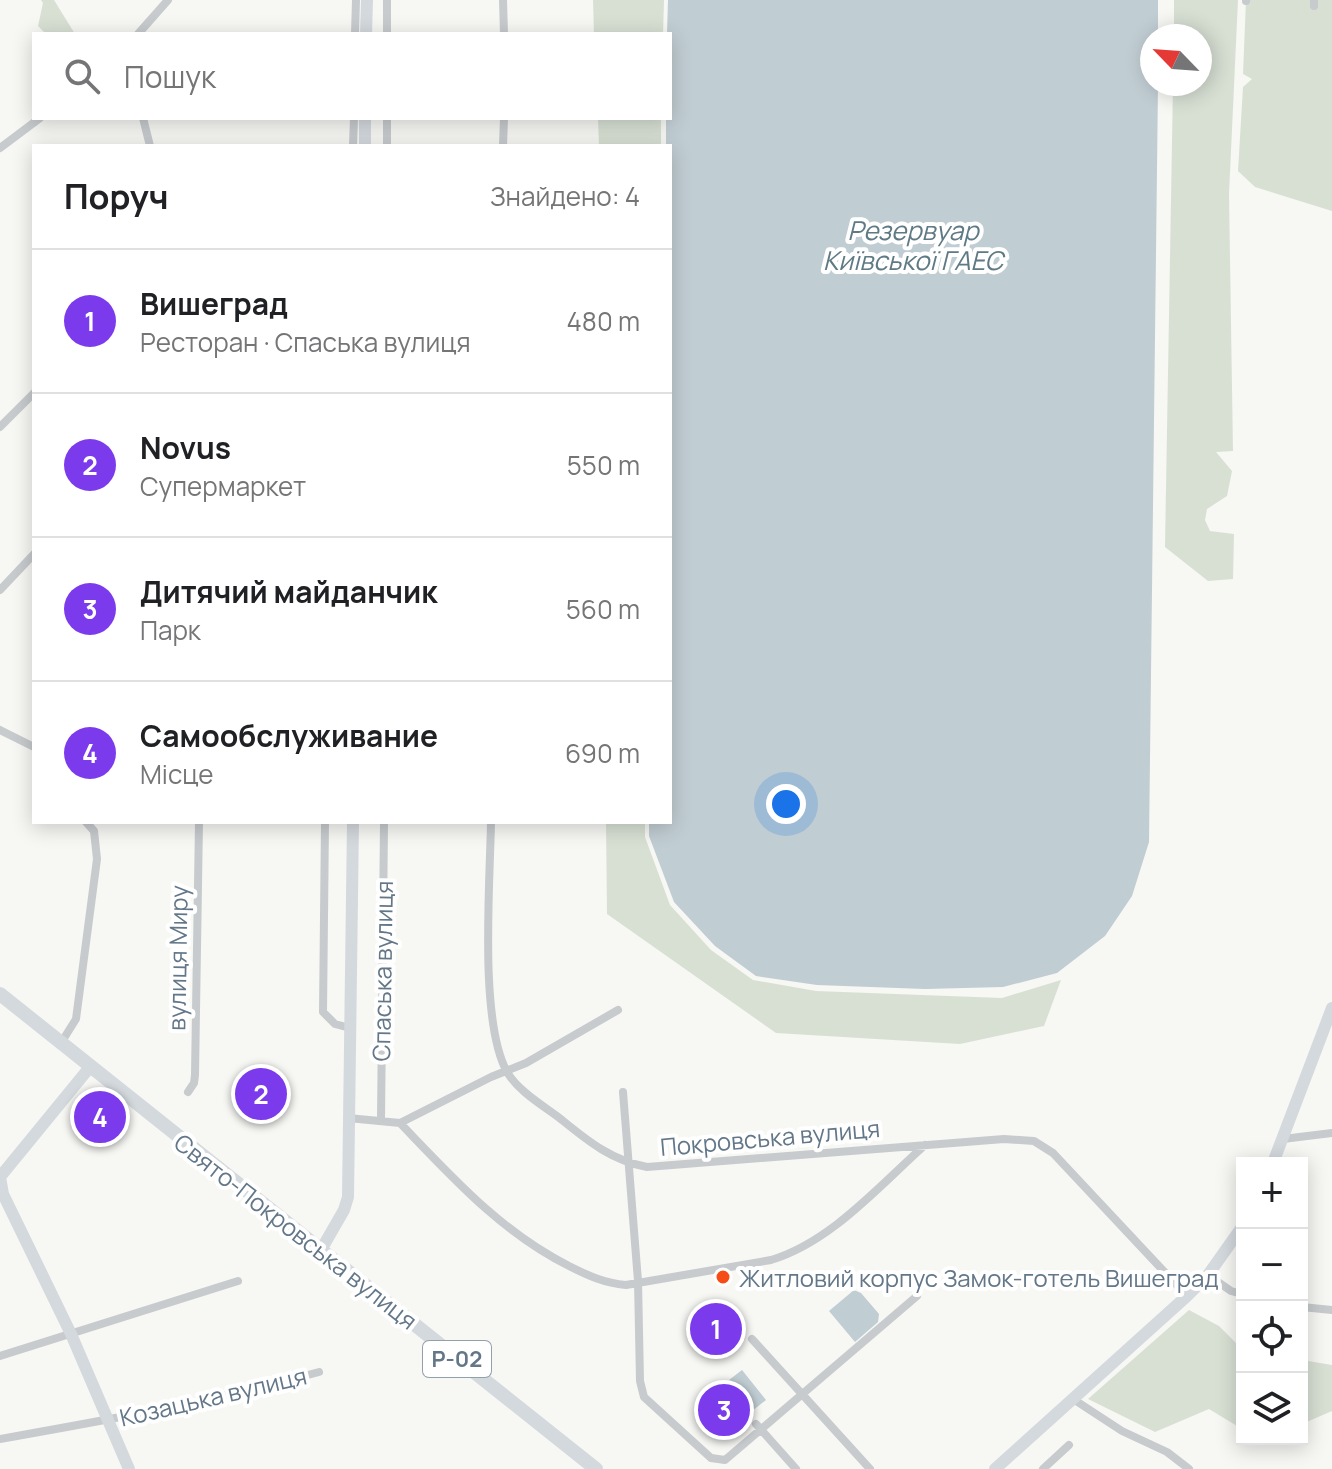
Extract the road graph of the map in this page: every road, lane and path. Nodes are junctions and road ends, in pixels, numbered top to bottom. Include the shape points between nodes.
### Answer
1 (168, 0) edge
2 (356, 0) edge
3 (367, 0) edge
4 (387, 0) edge
5 (503, 0) edge
6 (140, 32) edge
7 (355, 32) edge
8 (366, 32) edge
9 (387, 32) edge
10 (504, 32) edge
11 (37, 120) edge
12 (144, 120) edge
13 (354, 120) edge
14 (365, 120) edge
15 (387, 120) edge
16 (504, 120) edge
17 (150, 144) edge
18 (353, 144) edge
19 (365, 144) edge
20 (387, 144) edge
21 (503, 144) edge
22 (0, 148) edge
23 (32, 395) edge
24 (0, 427) edge
25 (32, 556) edge
26 (0, 590) edge
27 (0, 730) edge
28 (32, 746) edge
29 (199, 824) edge
30 (325, 824) edge
31 (353, 824) edge
32 (384, 824) edge
33 (491, 824) edge
34 (96, 826) edge
35 (0, 994) edge
36 (1332, 1008) edge
37 (618, 1010) dead end
38 (350, 1028) junction
39 (61, 1043) junction
40 (90, 1067) junction
41 (507, 1071) junction
42 (188, 1092) dead end
43 (623, 1092) dead end
44 (348, 1118) junction
45 (381, 1121) junction
46 (400, 1123) junction
47 (1332, 1133) edge
48 (1283, 1139) junction
49 (926, 1144) junction
50 (1276, 1157) edge
51 (628, 1164) junction
52 (0, 1177) edge
53 (1241, 1229) edge
54 (321, 1250) junction
55 (1208, 1275) junction
56 (238, 1281) dead end
57 (638, 1281) junction
58 (1236, 1292) edge
59 (917, 1296) dead end
60 (1187, 1296) junction
61 (1308, 1308) edge
62 (1332, 1310) edge
63 (71, 1334) junction
64 (752, 1339) dead end
65 (0, 1356) edge
66 (319, 1372) dead end
67 (800, 1393) junction
68 (1073, 1399) junction
69 (107, 1420) junction
70 (758, 1427) junction
71 (0, 1439) edge
72 (1069, 1445) dead end
73 (1177, 1466) edge
74 (595, 1468) edge
75 (129, 1469) edge
76 (796, 1469) edge
77 (870, 1469) edge
78 (995, 1469) edge
79 (1043, 1469) edge
80 (1189, 1469) edge

1 - 6 street
2 - 7 street
3 - 8 street
4 - 9 street
5 - 10 street
11 - 22 street
12 - 17 street
13 - 18 street
14 - 19 street
15 - 20 street
16 - 21 street
23 - 24 street
25 - 26 street
27 - 28 street
29 - 42 street, вулиця Миру via 195,1075
30 - 38 street via 323,1012 335,1024
31 - 38 street, Спаська вулиця
32 - 45 street, Спаська вулиця
33 - 41 street, Покровська вулиця via 490,982 498,1050
34 - 39 street via 97,859 79,1004 72,1029
35 - 39 main road, Свято-Покровська вулиця / Р-02
36 - 48 street
37 - 41 street
38 - 44 street, Спаська вулиця
39 - 40 main road, Свято-Покровська вулиця / Р-02
40 - 52 street
40 - 54 main road, Свято-Покровська вулиця / Р-02
41 - 46 street
41 - 51 street, Покровська вулиця via 596,1148
43 - 51 street
44 - 45 street
44 - 54 street, Спаська вулиця via 348,1197
45 - 46 street
46 - 57 street via 508,1230 604,1283
47 - 48 street
48 - 50 street
49 - 51 street, Покровська вулиця via 647,1167
49 - 57 street via 838,1222 794,1253
49 - 60 street, Покровська вулиця via 1034,1141 1053,1153
51 - 57 street
52 - 63 street, Козацька вулиця via 3,1194
53 - 55 street
54 - 74 main road, Свято-Покровська вулиця / Р-02
55 - 58 street
55 - 60 street
56 - 63 street
57 - 70 street via 644,1397 711,1458 725,1460
59 - 67 street
60 - 68 street
61 - 62 street
63 - 65 street
63 - 69 street, Козацька вулиця
64 - 67 street
66 - 69 street, Козацька вулиця via 236,1395
67 - 70 street
67 - 77 street
68 - 73 street via 1167,1452
68 - 78 street
69 - 71 street, Козацька вулиця
69 - 75 street, Козацька вулиця
70 - 76 street
72 - 79 street
73 - 80 street

